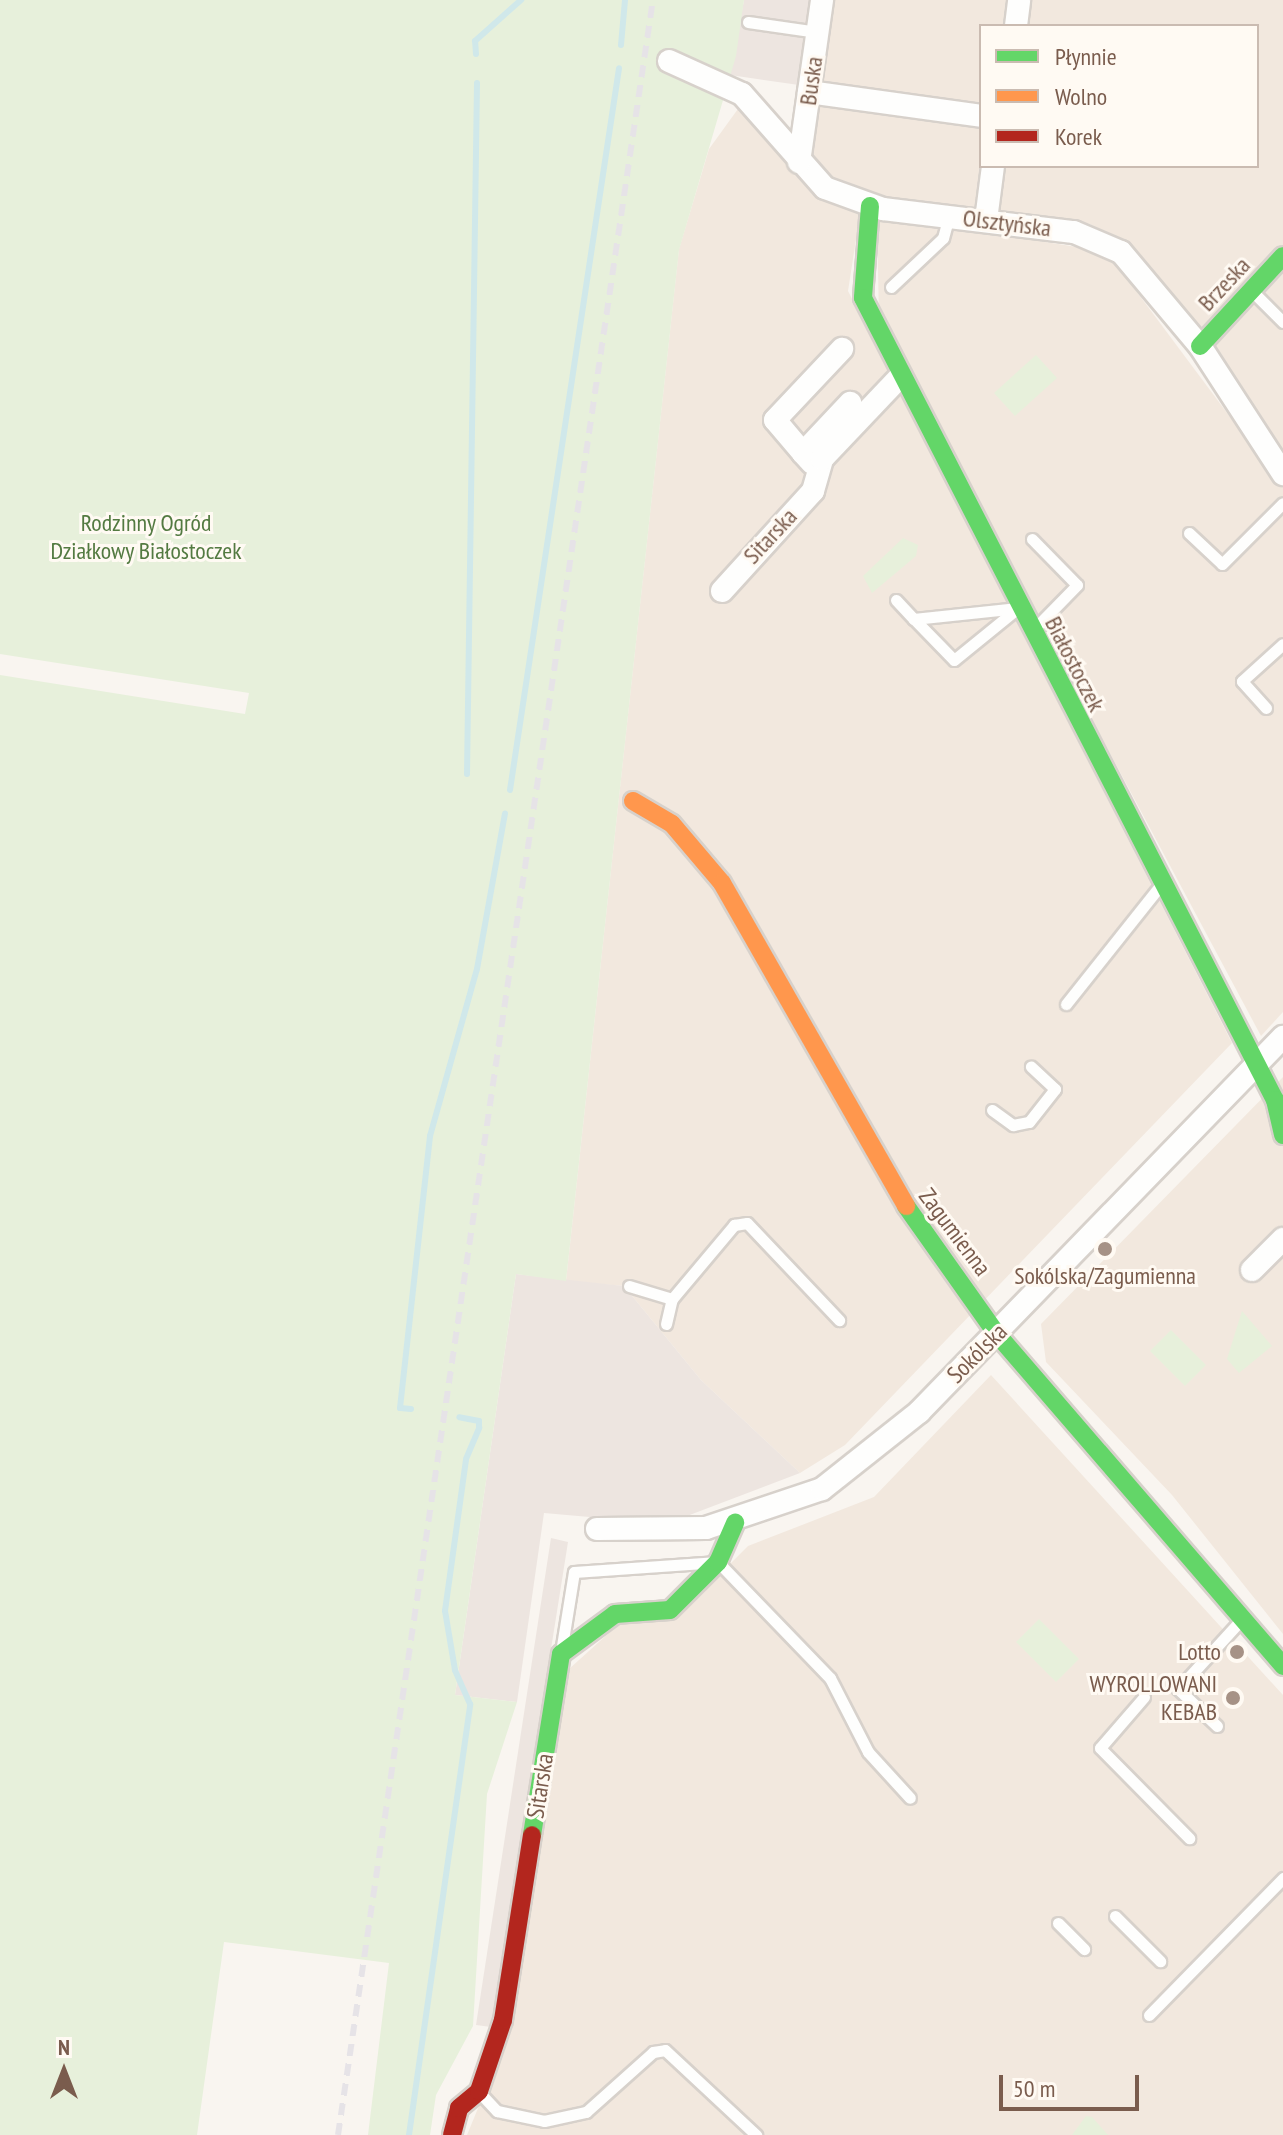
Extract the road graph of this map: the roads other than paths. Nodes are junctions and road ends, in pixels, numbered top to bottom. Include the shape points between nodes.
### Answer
1 (822, 0) edge
2 (1019, 0) edge
3 (748, 22) dead end
4 (1016, 24) edge
5 (817, 32) junction
6 (669, 61) dead end
7 (809, 92) junction
8 (979, 116) edge
9 (799, 162) junction
10 (993, 168) edge
11 (870, 206) junction
12 (949, 216) junction
13 (986, 220) junction
14 (1283, 256) edge
15 (891, 287) dead end
16 (1251, 290) junction
17 (1283, 322) edge
18 (1200, 346) junction
19 (842, 349) dead end
20 (899, 378) junction
21 (850, 403) dead end
22 (813, 468) junction
23 (1283, 474) edge
24 (1283, 503) edge
25 (1189, 533) dead end
26 (1032, 539) dead end
27 (722, 591) dead end
28 (896, 600) dead end
29 (1018, 608) junction
30 (914, 619) junction
31 (1032, 632) junction
32 (1283, 644) edge
33 (1266, 708) dead end
34 (633, 801) dead end
35 (1163, 882) junction
36 (1066, 1004) dead end
37 (1283, 1037) edge
38 (1256, 1065) junction
39 (1031, 1067) dead end
40 (992, 1110) dead end
41 (1283, 1135) edge
42 (1283, 1239) edge
43 (1252, 1270) dead end
44 (629, 1286) dead end
45 (672, 1299) junction
46 (839, 1320) dead end
47 (666, 1324) dead end
48 (996, 1333) junction
49 (735, 1523) junction
50 (597, 1529) dead end
51 (718, 1562) junction
52 (1244, 1616) junction
53 (561, 1654) junction
54 (1283, 1666) edge
55 (1144, 1697) dead end
56 (1217, 1726) dead end
57 (910, 1798) dead end
58 (1189, 1838) dead end
59 (1283, 1878) edge
60 (1115, 1916) dead end
61 (1058, 1923) dead end
62 (1084, 1949) dead end
63 (1160, 1961) dead end
64 (1149, 2015) dead end
65 (479, 2091) junction
66 (452, 2135) edge
67 (756, 2135) edge

1 - 5 street, Buska
2 - 4 street
3 - 5 lane
5 - 7 street, Buska
6 - 9 street, Olsztyńska via 734,87
7 - 8 street
7 - 9 street, Buska
9 - 11 street, Olsztyńska via 818,185
10 - 13 street
11 - 12 street, Olsztyńska
11 - 20 street, Białostoczek via 861,291
12 - 13 street, Olsztyńska
12 - 15 lane via 943,238
13 - 18 street, Olsztyńska via 1110,245 1147,275
14 - 16 street, Brzeska
16 - 17 lane
16 - 18 street, Brzeska
18 - 23 street, Olsztyńska
19 - 22 street via 775,420
20 - 22 street
20 - 29 street, Białostoczek
21 - 22 street
22 - 27 street, Sitarska
24 - 25 lane via 1222,564
26 - 31 lane via 1077,585
28 - 30 lane
29 - 30 lane
29 - 30 lane via 954,660
29 - 31 street, Białostoczek
31 - 35 street, Białostoczek
32 - 33 lane via 1242,681
34 - 48 street, Zagumienna via 672,824 722,883 874,1161
35 - 36 lane
35 - 38 street, Białostoczek
37 - 38 street, Sokólska
38 - 41 street, Białostoczek
38 - 48 street, Sokólska
39 - 40 lane via 1055,1089 1029,1122 1013,1125
42 - 43 street
44 - 45 lane
45 - 46 lane via 734,1225 747,1223
45 - 47 lane
48 - 49 street, Sokólska via 919,1412 822,1489
48 - 52 street, Zagumienna
49 - 50 street, Sokólska via 664,1533
49 - 51 street
51 - 53 street via 670,1610 615,1614
51 - 53 lane via 574,1572
51 - 57 lane via 830,1678 868,1752
52 - 54 street, Zagumienna
52 - 56 lane via 1178,1689
53 - 65 street, Sitarska via 503,2020 486,2054
55 - 58 lane via 1100,1748
59 - 64 lane
60 - 63 lane
61 - 62 lane
65 - 66 street, Sitarska via 459,2108
65 - 67 lane via 497,2111 544,2121 586,2112 653,2052 665,2050

